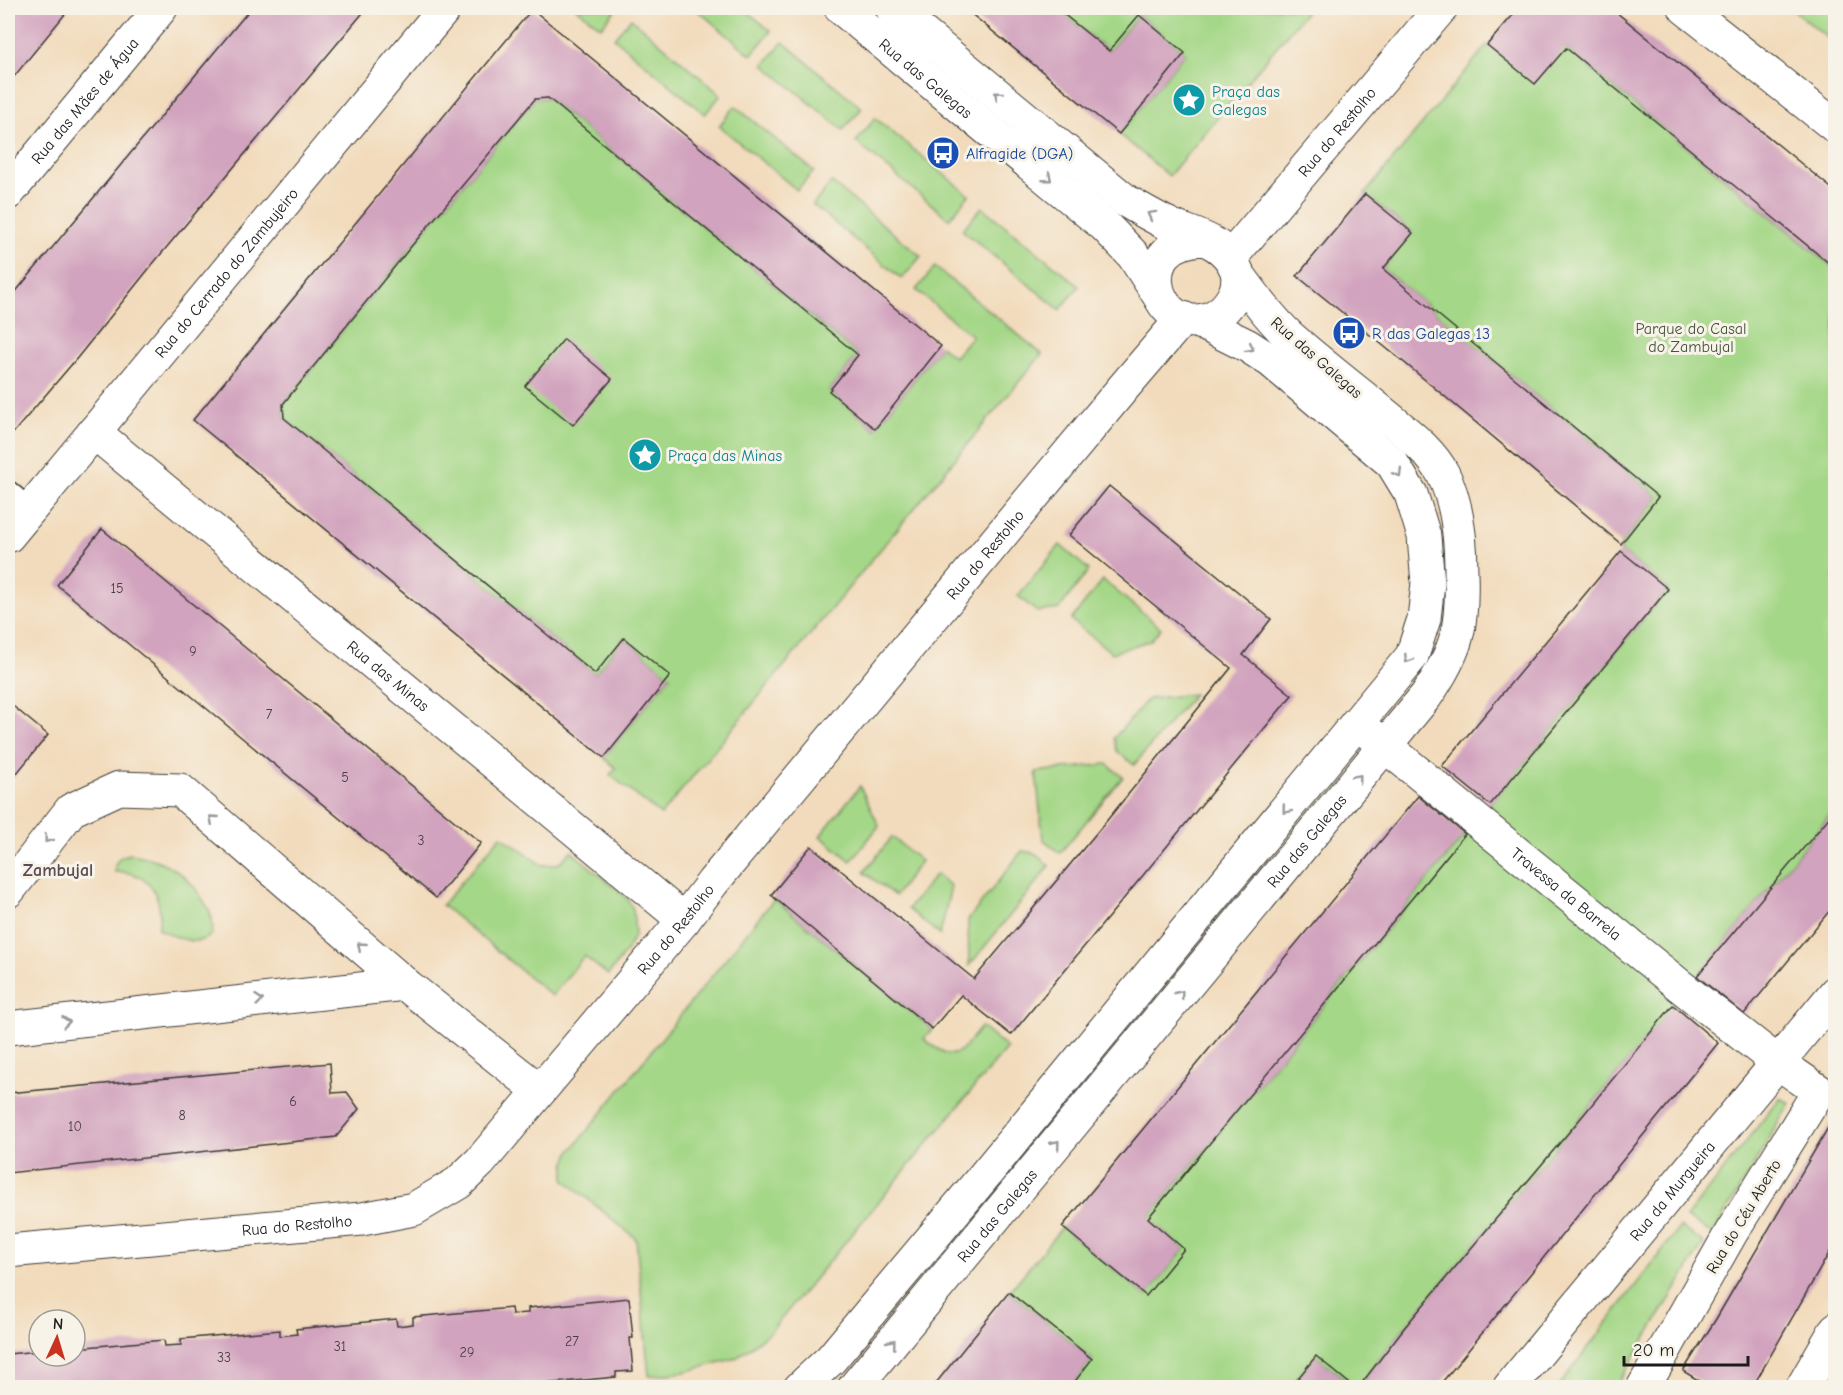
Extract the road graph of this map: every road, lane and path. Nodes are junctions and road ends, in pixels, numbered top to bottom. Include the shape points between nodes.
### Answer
1 (161, 8) edge
2 (445, 8) edge
3 (841, 8) edge
4 (892, 8) edge
5 (1441, 8) edge
6 (1685, 8) edge
7 (1836, 127) edge
8 (8, 193) edge
9 (1204, 239) junction
10 (1234, 265) junction
11 (1181, 313) junction
12 (94, 432) junction
13 (18, 501) edge
14 (8, 536) edge
15 (1357, 723) junction
16 (1384, 746) junction
17 (8, 891) edge
18 (684, 920) junction
19 (405, 984) junction
20 (1836, 992) edge
21 (8, 1028) edge
22 (1777, 1062) junction
23 (540, 1090) junction
24 (8, 1251) edge
25 (1836, 1329) edge
26 (800, 1388) edge
27 (854, 1388) edge
28 (1509, 1388) edge
29 (1643, 1388) edge
30 (1802, 1388) edge

1 - 8 street, Rua das Mães de Água
2 - 12 street, Rua do Cerrado do Zambujeiro
3 -> 11 street, Rua das Galegas via 1105,226
9 -> 4 street, Rua das Galegas via 1126,201
5 - 10 street, Rua do Restolho
6 - 7 street
9 - 10 street via 1218,245
9 - 11 street via 1174,246 1157,269 1156,285
10 - 11 street via 1236,291 1228,306 1215,316
10 - 16 street, Rua das Galegas via 1267,313 1291,337 1423,448 1443,473 1452,501 1461,558 1460,628 1453,652 1439,677
11 -> 15 street, Rua das Galegas via 1271,361 1392,463 1411,494 1425,542 1428,583 1424,619 1412,656
11 - 18 street, Rua do Restolho
12 - 13 street, Rua do Cerrado do Zambujeiro
12 - 18 street, Rua das Minas
13 - 14 street, Rua do Cerrado do Zambujeiro
15 - 16 street, Travessa da Barrela
15 -> 26 street, Rua das Galegas via 831,1359
16 - 22 street, Travessa da Barrela
27 -> 16 street, Rua das Galegas
19 -> 17 street via 180,790 119,788 70,810
18 - 23 street, Rua do Restolho
21 -> 19 street
19 - 23 street
20 - 22 street, Rua da Murgueira
22 - 28 street, Rua da Murgueira
22 - 29 street, Rua do Céu Aberto via 1820,1091 1731,1233
23 - 24 street, Rua do Restolho via 458,1183 414,1209 362,1219
25 - 30 street

